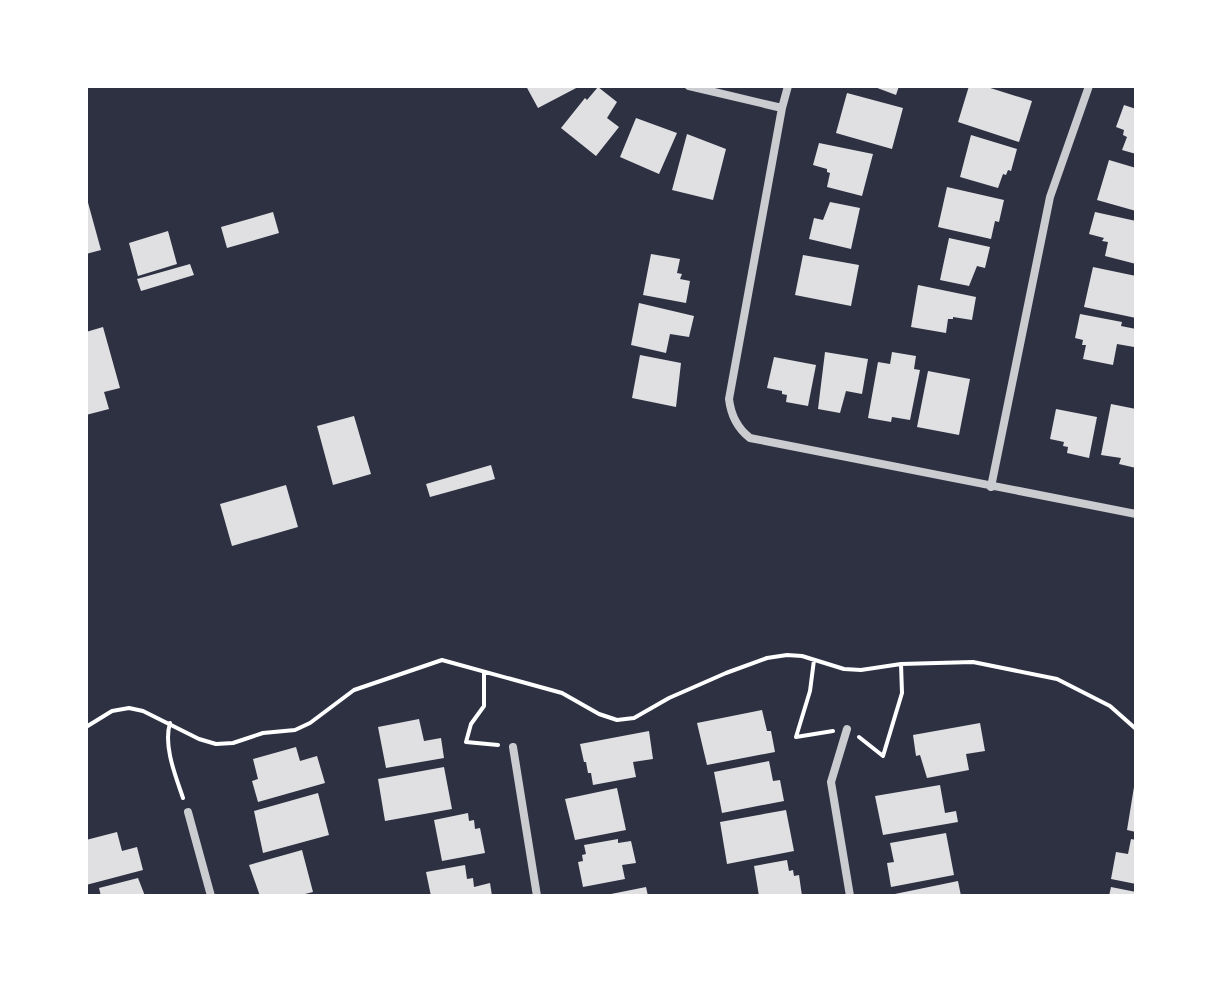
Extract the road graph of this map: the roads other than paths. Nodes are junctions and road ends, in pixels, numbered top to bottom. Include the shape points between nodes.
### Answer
1 (689, 86) edge
2 (788, 86) edge
3 (1089, 86) edge
4 (782, 108) junction
5 (991, 487) junction
6 (1136, 514) edge
7 (847, 729) dead end
8 (513, 747) road end
9 (188, 812) road end
10 (211, 896) edge
11 (537, 896) edge
12 (850, 896) edge

1 - 4 street
2 - 4 street
3 - 5 street via 1050,197
4 - 5 street via 729,399 735,422 750,438
5 - 6 street
7 - 12 street via 831,782
8 - 11 street
9 - 10 street

